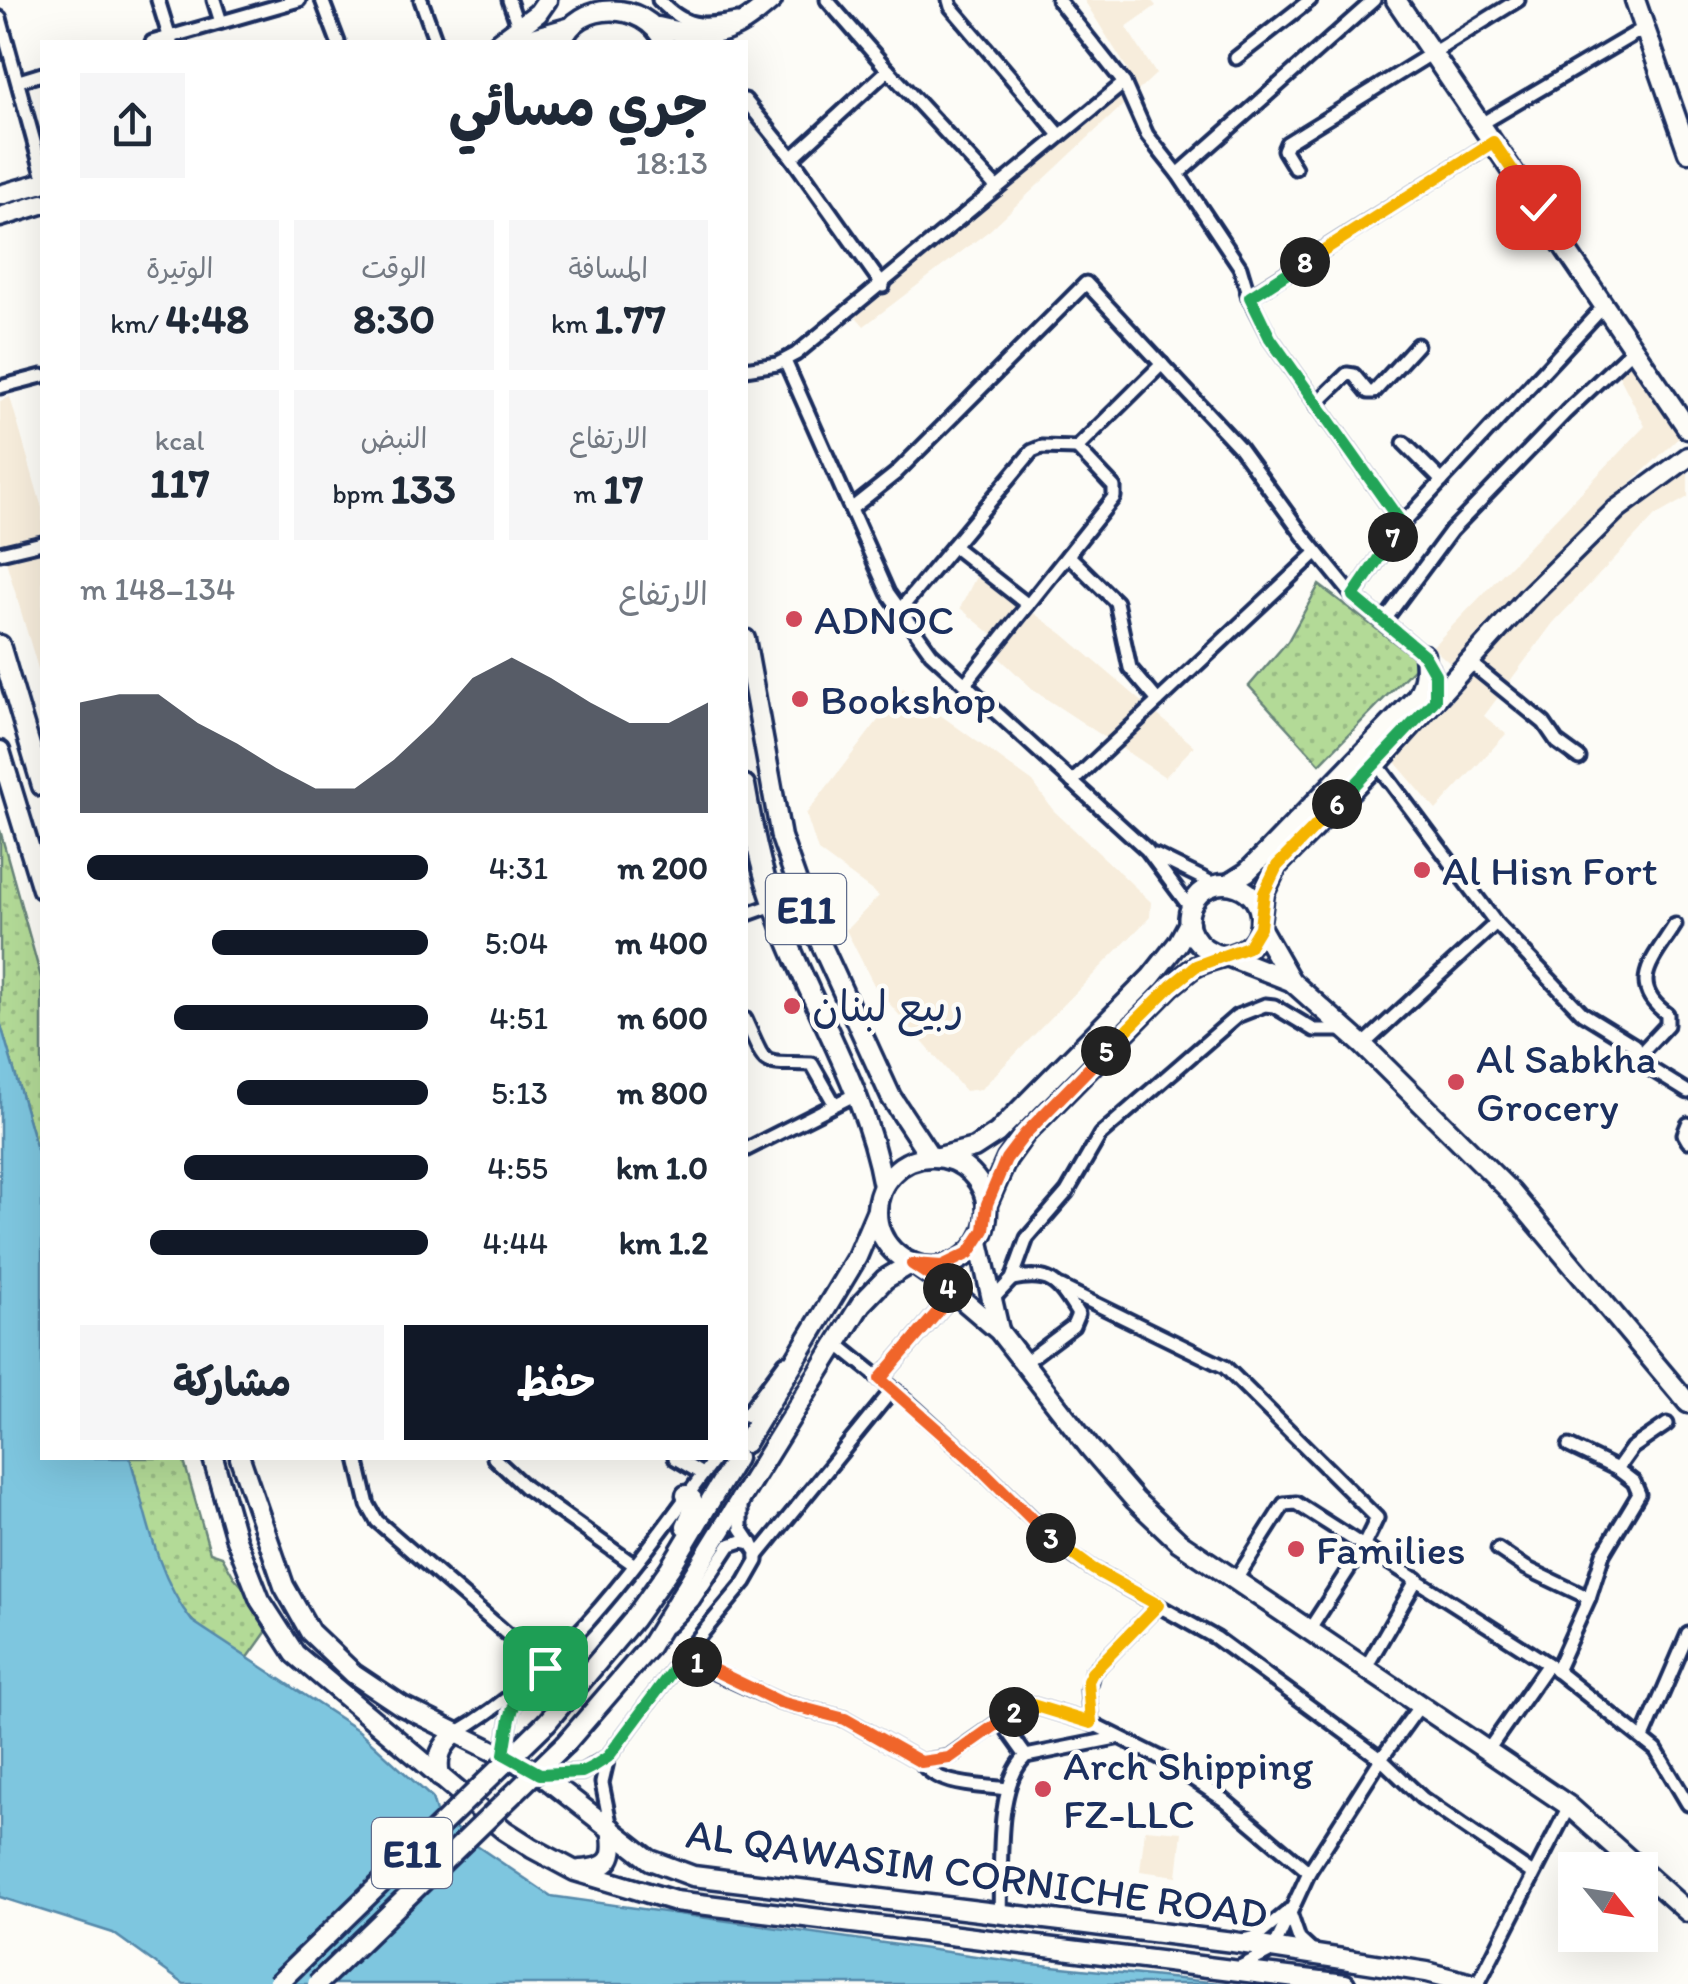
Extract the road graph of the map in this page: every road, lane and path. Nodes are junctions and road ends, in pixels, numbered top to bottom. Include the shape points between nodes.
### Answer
1 (158, 0) edge
2 (214, 0) edge
3 (299, 0) edge
4 (322, 0) edge
5 (421, 0) edge
6 (508, 0) edge
7 (547, 0) edge
8 (568, 0) edge
9 (659, 0) edge
10 (772, 0) edge
11 (827, 0) edge
12 (949, 0) edge
13 (1058, 0) edge
14 (1310, 0) edge
15 (1374, 0) edge
16 (1396, 0) edge
17 (1518, 0) edge
18 (1635, 0) edge
19 (627, 2) edge
20 (751, 17) junction
21 (0, 18) edge
22 (220, 22) junction
23 (1646, 27) junction
24 (567, 31) edge
25 (661, 35) edge
26 (518, 36) edge
27 (171, 40) edge
28 (337, 40) edge
29 (435, 40) edge
30 (1432, 55) junction
31 (1236, 58) dead end
32 (888, 70) junction
33 (40, 75) edge
34 (19, 81) junction
35 (1124, 83) junction
36 (748, 104) edge
37 (1481, 124) junction
38 (1060, 135) junction
39 (1493, 142) junction
40 (1688, 152) edge
41 (792, 158) junction
42 (40, 163) edge
43 (1295, 168) dead end
44 (1178, 174) junction
45 (40, 184) edge
46 (997, 188) junction
47 (0, 195) edge
48 (40, 205) edge
49 (0, 217) edge
50 (883, 286) junction
51 (1250, 297) junction
52 (1606, 305) junction
53 (1418, 345) dead end
54 (1634, 348) junction
55 (785, 361) junction
56 (1162, 364) junction
57 (748, 368) edge
58 (40, 377) edge
59 (0, 387) edge
60 (1316, 404) junction
61 (1688, 429) edge
62 (1404, 443) dead end
63 (1077, 448) junction
64 (1688, 456) edge
65 (1442, 480) junction
66 (852, 509) junction
67 (1402, 524) junction
68 (40, 543) edge
69 (953, 546) junction
70 (1317, 552) junction
71 (0, 553) edge
72 (1068, 555) junction
73 (1353, 596) junction
74 (1028, 605) junction
75 (899, 612) junction
76 (1384, 621) junction
77 (0, 646) edge
78 (1424, 655) junction
79 (748, 656) edge
80 (1469, 662) junction
81 (964, 684) junction
82 (1435, 700) junction
83 (1158, 701) junction
84 (0, 751) edge
85 (1580, 758) dead end
86 (1376, 764) junction
87 (40, 773) edge
88 (1072, 782) junction
89 (748, 797) edge
90 (1147, 850) junction
91 (40, 882) edge
92 (1222, 884) junction
93 (774, 905) junction
94 (748, 913) edge
95 (1190, 916) junction
96 (1260, 921) junction
97 (1496, 923) junction
98 (1675, 925) dead end
99 (1225, 956) junction
100 (1291, 981) junction
101 (1342, 1019) junction
102 (748, 1025) edge
103 (1362, 1044) junction
104 (1636, 1057) junction
105 (1688, 1092) edge
106 (856, 1094) junction
107 (1012, 1095) dead end
108 (834, 1103) junction
109 (1011, 1119) junction
110 (1688, 1124) edge
111 (1688, 1140) edge
112 (748, 1148) edge
113 (934, 1156) junction
114 (883, 1186) junction
115 (987, 1204) junction
116 (877, 1210) junction
117 (979, 1242) junction
118 (912, 1264) junction
119 (1012, 1279) junction
120 (1060, 1287) junction
121 (954, 1293) junction
122 (991, 1301) junction
123 (824, 1311) junction
124 (999, 1331) junction
125 (836, 1344) junction
126 (1024, 1363) junction
127 (880, 1379) junction
128 (893, 1389) junction
129 (1686, 1394) edge
130 (748, 1412) edge
131 (1668, 1424) dead end
132 (748, 1438) edge
133 (1569, 1446) dead end
134 (215, 1460) edge
135 (241, 1460) edge
136 (357, 1460) edge
137 (496, 1460) edge
138 (678, 1460) edge
139 (713, 1460) edge
140 (735, 1460) edge
141 (1617, 1469) junction
142 (702, 1474) junction
143 (686, 1495) junction
144 (742, 1498) junction
145 (1364, 1547) junction
146 (754, 1549) junction
147 (1498, 1549) dead end
148 (633, 1564) junction
149 (1418, 1579) junction
150 (1235, 1581) junction
151 (1589, 1598) junction
152 (1158, 1605) junction
153 (1310, 1629) junction
154 (1688, 1634) edge
155 (649, 1647) junction
156 (684, 1655) junction
157 (545, 1668) junction
158 (1365, 1668) junction
159 (1552, 1668) junction
160 (520, 1690) junction
161 (1421, 1704) junction
162 (1001, 1721) junction
163 (547, 1722) junction
164 (1091, 1723) junction
165 (456, 1733) junction
166 (1116, 1738) junction
167 (1642, 1738) junction
168 (1488, 1750) junction
169 (504, 1754) junction
170 (1026, 1756) junction
171 (608, 1757) junction
172 (1381, 1758) junction
173 (921, 1762) junction
174 (540, 1774) junction
175 (440, 1777) junction
176 (1006, 1789) junction
177 (1688, 1804) edge
178 (1568, 1806) junction
179 (611, 1828) junction
180 (574, 1871) junction
181 (1309, 1872) junction
182 (1533, 1874) junction
183 (1289, 1910) junction
184 (1688, 1912) edge
185 (1000, 1914) junction
186 (1233, 1942) junction
187 (1273, 1950) junction
188 (1317, 1956) junction
189 (1238, 1968) junction
190 (277, 1984) edge
191 (317, 1984) edge
192 (1345, 1984) edge
193 (1475, 1984) edge

1 - 27 street
2 - 22 street
3 - 22 street
4 - 28 street
5 - 29 street
6 - 26 street
7 - 26 main road
8 - 24 main road
9 - 20 street via 690,23
10 - 20 main road
11 - 32 street
12 - 38 street
13 - 35 street
14 - 31 street
15 - 44 street
16 - 30 main road
17 - 30 street
18 - 23 main road
19 - 24 main road via 596,4
19 - 25 main road
20 - 25 main road via 721,35
21 - 34 street
22 - 27 street
23 - 37 street
23 - 40 main road
24 - 26 main road
30 - 37 main road
30 - 43 street via 1287,143
32 - 41 street
32 - 46 street
33 - 34 street
34 - 42 street
35 - 38 street
35 - 44 street via 1146,135
36 - 41 street
37 - 39 main road
38 - 46 street
39 - 51 street
39 - 52 main road
41 - 50 street
44 - 51 street via 1240,267
45 - 47 main road
46 - 50 street
48 - 49 main road
50 - 55 street
51 - 60 street
52 - 54 main road
52 - 65 street
53 - 60 street via 1373,392 1347,374
54 - 61 main road
54 - 76 street via 1450,531
55 - 57 street
55 - 66 street
56 - 63 street
56 - 66 street via 1086,282 896,474
56 - 70 street via 1239,447
58 - 59 street
60 - 67 street
62 - 65 street
63 - 69 street via 1032,451
63 - 72 street via 1116,490
64 - 80 main road via 1616,509
65 - 67 street
66 - 75 street
67 - 73 street
68 - 71 street
69 - 74 street
69 - 75 street
70 - 73 street
70 - 83 street
72 - 74 street
72 - 83 street via 1116,602 1130,668
73 - 76 street
74 - 81 street
75 - 81 street
76 - 78 street
77 - 87 main road via 33,729
78 - 82 street via 1435,674
78 - 92 main road via 1426,672 1416,698 1247,872
79 - 113 main road, E11 via 781,838 810,922 891,1097
80 - 82 main road
80 - 85 street
81 - 88 street
82 - 86 main road
83 - 88 street
84 - 91 main road
86 - 96 main road via 1277,866
86 - 97 street
88 - 90 street
89 - 93 main road, E11
90 - 92 street
90 - 95 street
92 - 95 main road via 1196,898
92 - 96 main road via 1250,893
93 - 94 street
93 - 106 main road, E11
95 - 99 main road via 1200,946
95 - 109 main road via 1151,977
96 - 99 main road via 1248,947
96 - 100 main road
97 - 103 street
97 - 104 street via 1582,1013 1634,1045
98 - 104 street via 1644,988 1667,1014 1667,1024
99 - 100 main road
99 - 115 main road via 1196,966 1171,986 1025,1134
100 - 101 main road
101 - 103 main road
101 - 119 street via 1314,1030 1265,1004 1237,1016 1100,1135 1067,1192 1027,1238
102 - 108 street via 764,1060 812,1064
103 - 129 main road via 1512,1192
104 - 105 street
106 - 108 street
106 - 114 main road, E11
107 - 109 main road
108 - 112 street
109 - 113 main road via 974,1148
110 - 111 street
113 - 114 main road via 902,1165
113 - 115 main road via 971,1172
114 - 116 main road
115 - 117 main road
116 - 118 main road via 886,1242
116 - 123 main road
117 - 118 main road via 956,1262
117 - 122 main road
118 - 121 main road
118 - 125 main road, E11 via 860,1304
119 - 120 street via 1043,1276
119 - 122 street
120 - 126 street via 1078,1314 1076,1322
120 - 145 street via 1225,1367 1377,1518
121 - 124 main road
121 - 127 street
122 - 124 main road
123 - 130 street
123 - 132 main road
124 - 126 main road
125 - 127 street
125 - 144 main road, E11
126 - 150 main road via 1136,1500
127 - 128 street
128 - 146 street
128 - 152 street via 1061,1547
131 - 141 street via 1632,1448
133 - 141 street
134 - 175 main road, AL QAWASIM CORNICHE ROAD via 236,1539 276,1629 318,1675
135 - 165 main road, AL QAWASIM CORNICHE ROAD via 284,1586 310,1632 354,1674
136 - 157 street via 377,1521
137 - 148 street
138 - 142 street
139 - 142 street
140 - 163 main road, E11 via 633,1620
141 - 151 street via 1639,1494 1603,1554
142 - 143 street
143 - 148 street
143 - 163 main road via 694,1508 689,1521
144 - 146 street via 739,1519
144 - 155 main road, E11
145 - 149 street
145 - 150 street via 1290,1502
145 - 153 street
146 - 155 street via 742,1541 730,1545 693,1601
146 - 156 street via 752,1572
147 - 151 street
148 - 157 street
149 - 158 street
149 - 159 street
150 - 153 main road
151 - 159 street
152 - 164 street via 1092,1673
152 - 172 street via 1216,1638
153 - 158 main road
154 - 167 street
155 - 191 main road, E11, bridge via 566,1744
156 - 171 street
156 - 173 street via 780,1702 845,1719
157 - 160 street
158 - 161 main road
159 - 167 street
159 - 168 street
160 - 165 street
160 - 169 street
161 - 168 main road
161 - 172 street
162 - 164 street via 1029,1704
162 - 170 street
162 - 173 street via 949,1758
163 - 190 main road, E11, bridge
164 - 166 street
165 - 169 main road, AL QAWASIM CORNICHE ROAD
165 - 175 main road via 440,1750
166 - 170 street
166 - 181 street via 1224,1800
167 - 177 street
168 - 178 main road
169 - 174 main road, AL QAWASIM CORNICHE ROAD
170 - 176 street
171 - 174 street via 582,1772
171 - 179 street via 602,1783
172 - 181 street
172 - 182 street via 1422,1798
173 - 176 street via 947,1780
174 - 179 main road, AL QAWASIM CORNICHE ROAD
175 - 180 main road, AL QAWASIM CORNICHE ROAD via 504,1830
176 - 185 street
178 - 182 street
178 - 184 main road
179 - 180 main road via 615,1848 606,1864
179 - 185 main road, AL QAWASIM CORNICHE ROAD via 650,1860 693,1876
180 - 189 main road, AL QAWASIM CORNICHE ROAD via 675,1901 762,1914
181 - 183 street
182 - 193 street
183 - 186 street via 1257,1937
183 - 187 street
183 - 188 street via 1299,1939
185 - 186 main road, AL QAWASIM CORNICHE ROAD
186 - 187 main road, AL QAWASIM CORNICHE ROAD
187 - 188 main road, AL QAWASIM CORNICHE ROAD
187 - 189 street
188 - 193 main road, AL QAWASIM CORNICHE ROAD
189 - 192 main road, AL QAWASIM CORNICHE ROAD

